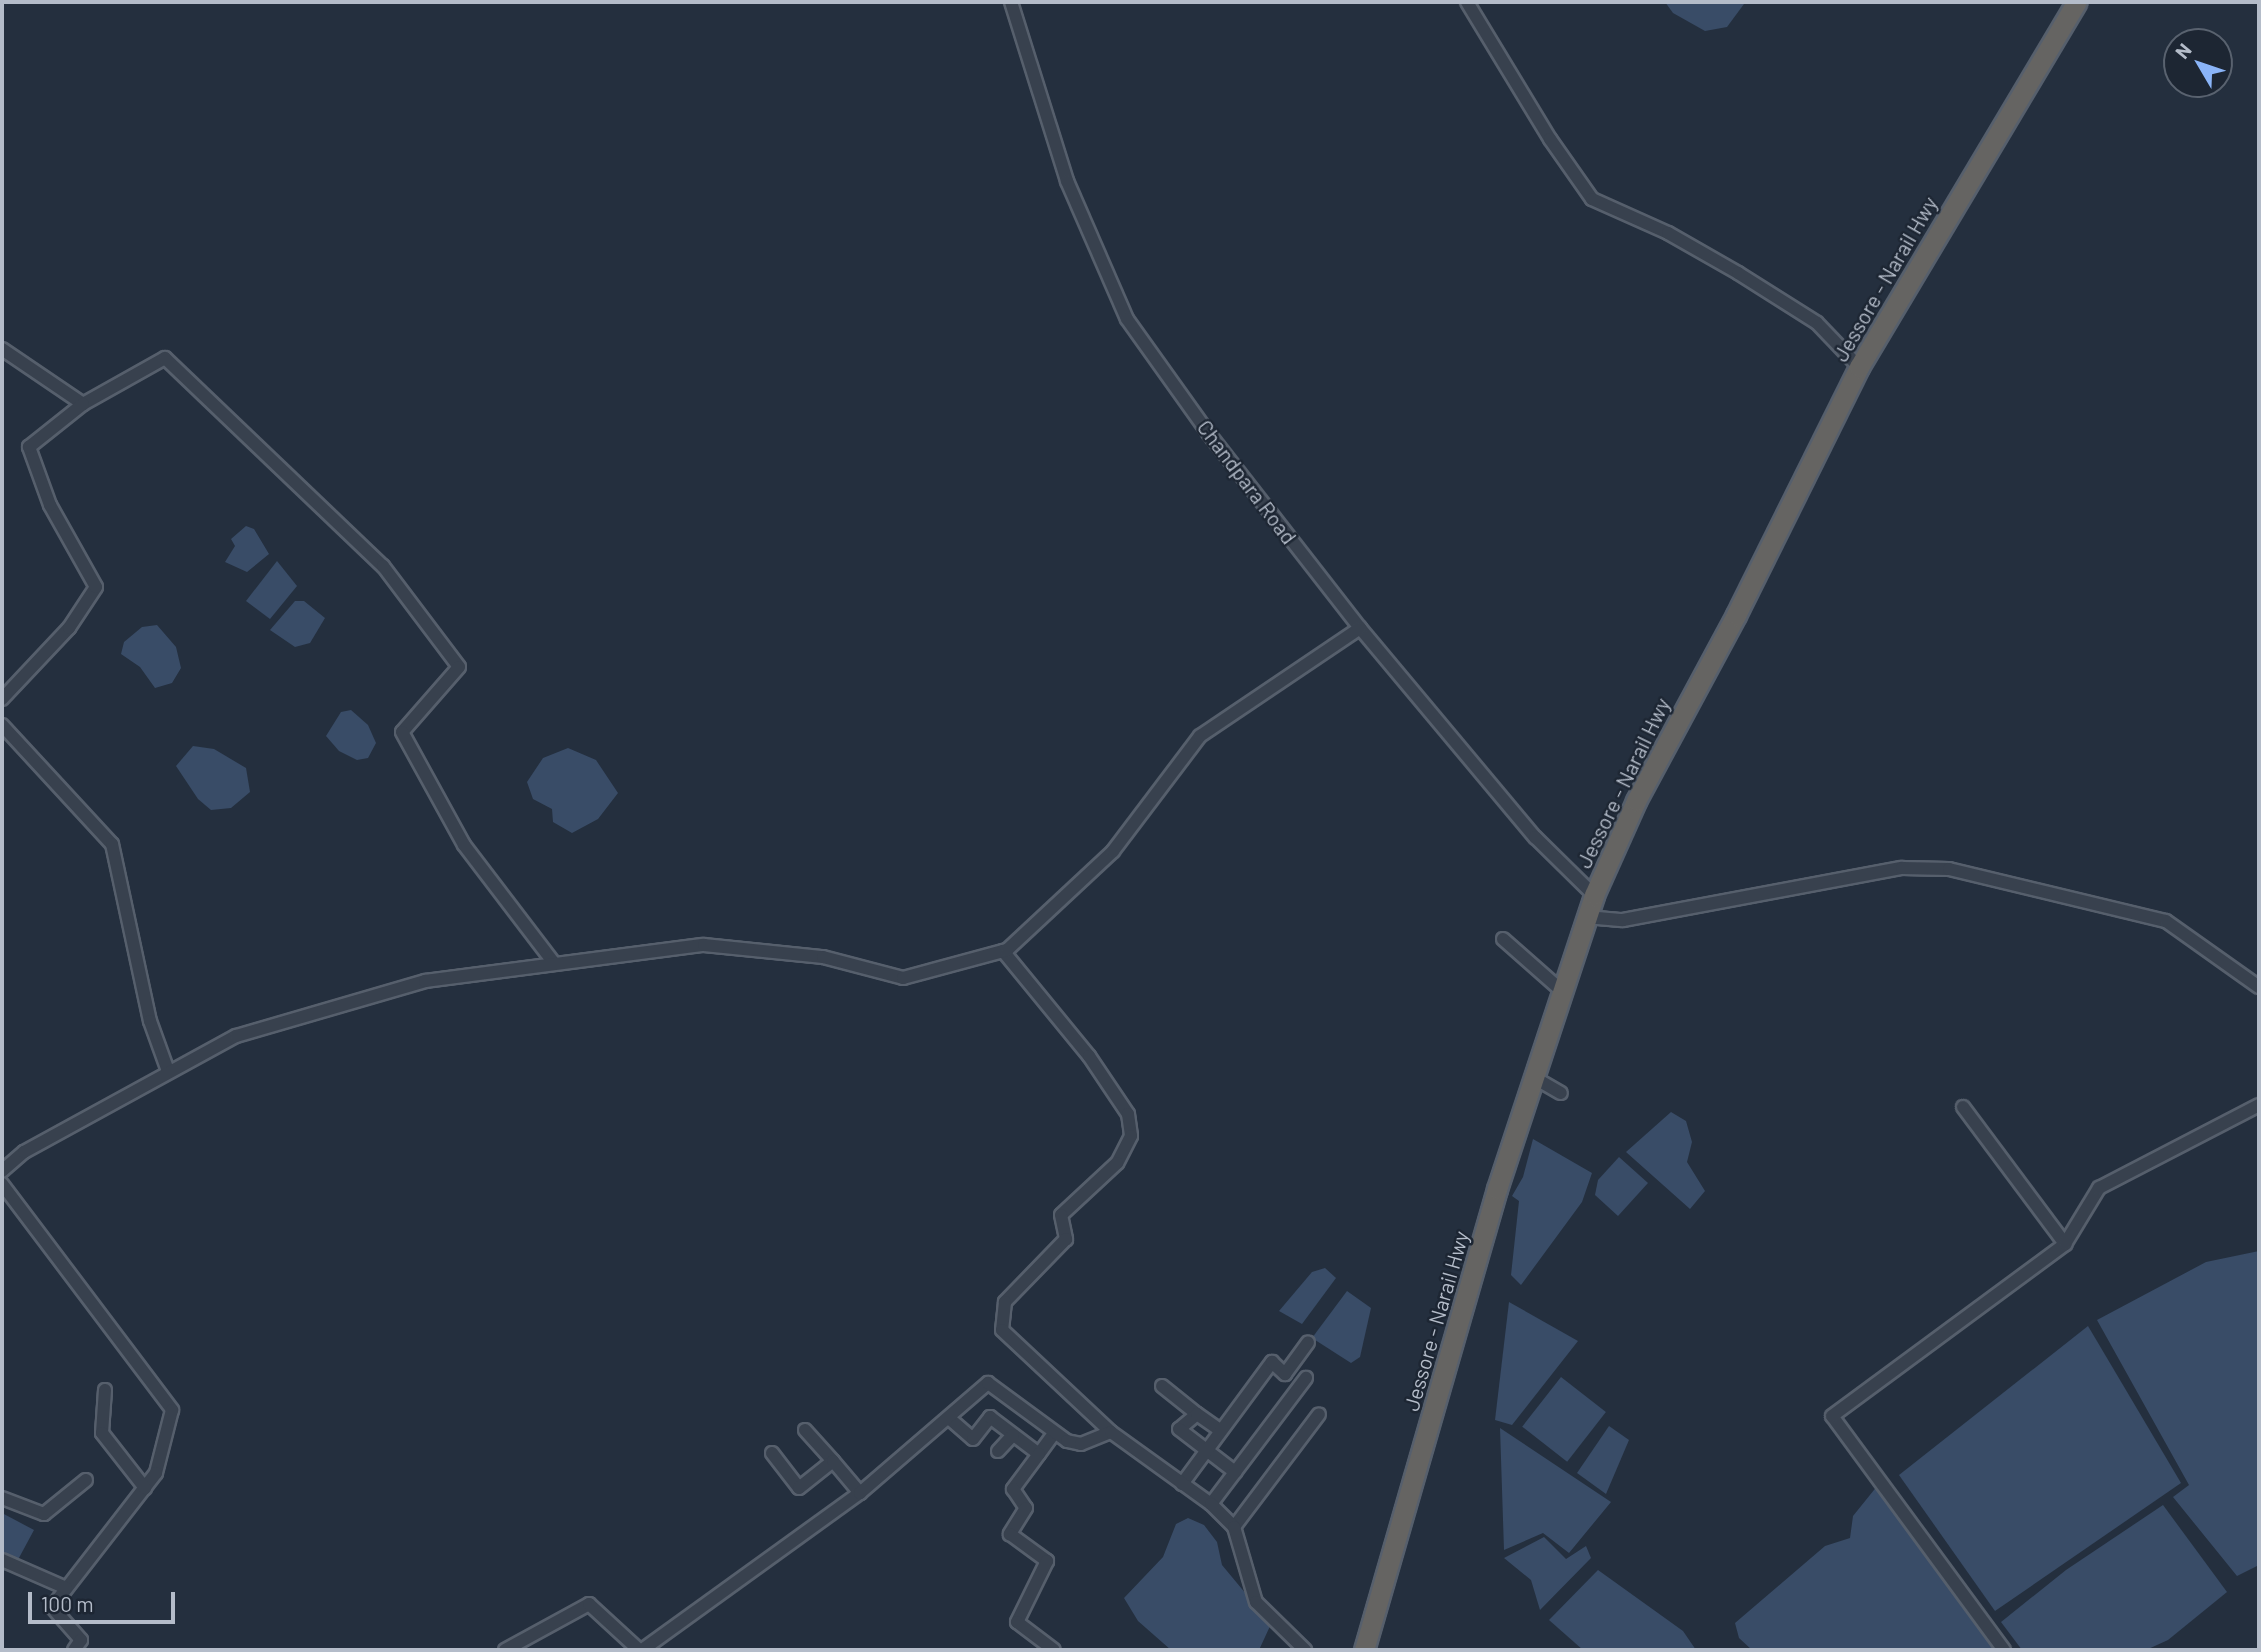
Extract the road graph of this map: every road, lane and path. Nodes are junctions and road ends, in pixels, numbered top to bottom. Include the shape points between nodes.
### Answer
1 (1011, 2) edge
2 (1467, 2) edge
3 (2077, 2) edge
4 (2, 348) edge
5 (1859, 368) junction
6 (83, 404) junction
7 (1360, 628) junction
8 (2, 699) edge
9 (2, 725) edge
10 (1594, 895) junction
11 (1586, 917) junction
12 (1503, 939) dead end
13 (1003, 951) junction
14 (553, 962) junction
15 (2259, 987) edge
16 (1562, 991) junction
17 (168, 1071) junction
18 (1533, 1077) junction
19 (1561, 1093) dead end
20 (2259, 1105) edge
21 (1963, 1107) dead end
22 (2, 1171) edge
23 (2, 1184) edge
24 (2065, 1244) junction
25 (1308, 1342) dead end
26 (1306, 1378) dead end
27 (1162, 1386) dead end
28 (104, 1391) dead end
29 (1197, 1414) junction
30 (1319, 1414) dead end
31 (950, 1419) dead end
32 (805, 1430) dead end
33 (1221, 1431) junction
34 (1111, 1432) junction
35 (1054, 1433) dead end
36 (1013, 1435) junction
37 (1207, 1450) junction
38 (998, 1451) dead end
39 (772, 1452) dead end
40 (1039, 1454) junction
41 (833, 1461) junction
42 (1235, 1472) junction
43 (86, 1480) dead end
44 (1182, 1484) junction
45 (145, 1488) junction
46 (860, 1493) junction
47 (2, 1498) edge
48 (1211, 1504) junction
49 (1234, 1527) junction
50 (2, 1560) edge
51 (66, 1588) junction
52 (74, 1650) edge
53 (505, 1650) edge
54 (641, 1650) edge
55 (1054, 1650) edge
56 (1305, 1650) edge
57 (1364, 1650) edge
58 (2004, 1650) edge

1 - 7 street, Chandpara Road via 1068,181 1127,319 1209,434
2 - 5 street via 1592,199 1668,233 1738,272 1817,323
3 - 5 highway, Jessore - Narail Hwy
4 - 6 street
5 - 10 highway, Jessore - Narail Hwy via 1636,801
6 - 8 street via 29,447 50,505 96,587 69,628
6 - 14 street via 165,358 383,566 459,667 402,732 464,845
7 - 10 street, Chandpara Road via 1535,837
7 - 13 street via 1200,736 1113,851
9 - 17 street via 112,844 150,1021
10 - 11 highway, Jessore - Narail Hwy
11 - 15 street via 1642,917 1902,868 1949,869 2166,921
11 - 16 highway, Jessore - Narail Hwy
12 - 16 street
13 - 14 street via 903,978 823,957 704,945
13 - 34 street via 1089,1056 1128,1114 1131,1136 1117,1163 1061,1215 1066,1239 1005,1302 1002,1330
14 - 17 street via 425,981 236,1036
16 - 18 highway, Jessore - Narail Hwy
17 - 22 street via 24,1153
18 - 19 street
18 - 57 highway, Jessore - Narail Hwy
20 - 24 street via 2099,1188
21 - 24 street
23 - 45 street via 172,1410 156,1473
24 - 58 street via 1832,1416
25 - 33 street via 1285,1374 1272,1362
26 - 42 street
27 - 29 street
28 - 45 street via 102,1433
29 - 33 street
29 - 37 street via 1180,1429
30 - 49 street
31 - 36 street via 973,1439 990,1417
32 - 41 street
33 - 37 street
34 - 44 street
34 - 46 street via 1081,1444 1067,1441 988,1383
35 - 40 street
36 - 38 street
36 - 40 street
37 - 42 street
37 - 44 street
39 - 41 street via 800,1488
40 - 55 street via 1013,1489 1026,1508 1010,1534 1047,1561 1017,1622
41 - 46 street
42 - 48 street
43 - 47 street via 44,1514
44 - 48 street
45 - 51 street
46 - 54 street
48 - 49 street
49 - 56 street via 1256,1602
50 - 51 street
51 - 52 street via 52,1607 81,1640
53 - 54 street via 589,1604

